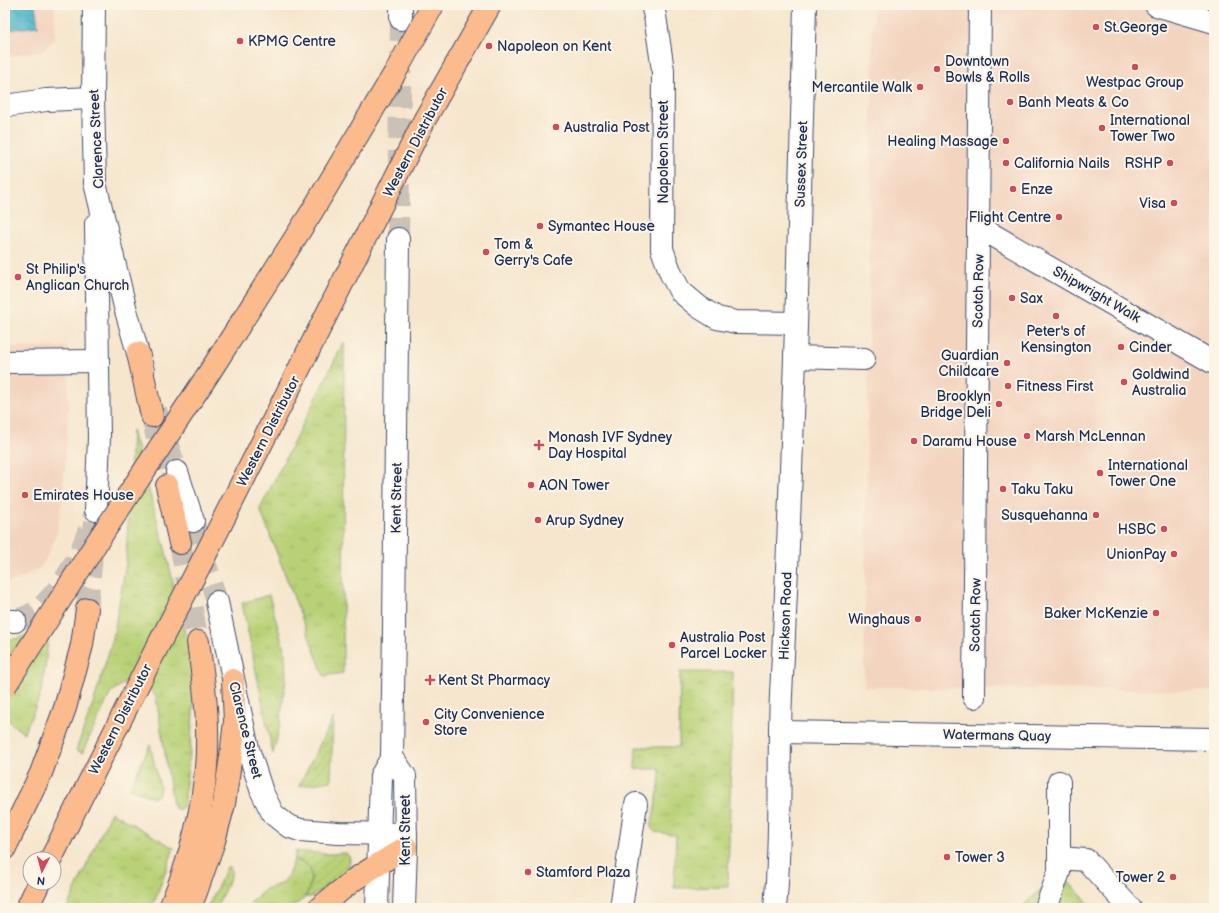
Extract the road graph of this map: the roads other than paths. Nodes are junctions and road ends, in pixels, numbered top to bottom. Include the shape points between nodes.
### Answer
1 (94, 5) edge
2 (433, 5) edge
3 (490, 5) edge
4 (652, 5) edge
5 (805, 5) edge
6 (980, 5) edge
7 (1156, 5) edge
8 (1214, 22) edge
9 (93, 98) junction
10 (5, 106) edge
11 (95, 183) junction
12 (979, 227) junction
13 (398, 239) tunnel mouth
14 (796, 323) junction
15 (138, 353) joint
16 (795, 357) junction
17 (864, 359) dead end
18 (98, 361) junction
19 (5, 362) edge
20 (1214, 363) edge
21 (154, 413) tunnel mouth
22 (172, 479) joint
23 (96, 510) dead end
24 (193, 521) tunnel mouth
25 (180, 543) tunnel mouth
26 (217, 602) tunnel mouth
27 (87, 609) tunnel mouth
28 (198, 642) tunnel mouth
29 (233, 680) junction
30 (5, 686) edge
31 (974, 697) dead end
32 (780, 732) junction
33 (1214, 739) edge
34 (392, 757) junction
35 (1059, 782) dead end
36 (636, 804) dead end
37 (378, 834) junction
38 (406, 841) junction
39 (5, 848) edge
40 (55, 851) edge
41 (1059, 858) junction
42 (377, 864) junction
43 (35, 891) edge
44 (27, 908) edge
45 (170, 908) edge
46 (188, 908) edge
47 (319, 908) edge
48 (377, 908) edge
49 (404, 908) edge
50 (621, 908) edge
51 (775, 908) edge
52 (1046, 908) edge
53 (1130, 908) edge

1 - 9 street, Clarence Street
2 - 30 highway, bridge via 311,213
3 - 40 highway, Western Distributor, bridge via 425,119
4 - 14 street, Napoleon Street via 663,70 662,249 671,274 680,291 717,318 736,322
5 - 14 street, Sussex Street
6 - 12 street, Scotch Row
7 - 8 street
9 - 10 street via 46,100
9 - 11 street, Clarence Street
11 - 15 street, Clarence Street
11 - 18 street
12 - 20 street, Shipwright Walk
12 - 31 street, Scotch Row
13 - 34 street, Kent Street
14 - 16 street, Hickson Road
15 - 21 highway
16 - 17 street
16 - 32 street, Hickson Road
18 - 19 street
18 - 23 street via 100,438
22 - 24 street
22 - 25 highway
26 - 29 street, Clarence Street
27 - 39 highway via 82,645 66,708 41,773
28 - 45 highway via 208,731 205,776 190,851
29 - 37 street, Clarence Street via 248,750 262,792 273,814 288,826 300,830
29 - 46 highway via 234,729 224,804 214,841
32 - 33 street, Watermans Quay
32 - 51 street, Hickson Road via 779,864
34 - 37 street, Kent Street via 381,776
34 - 38 street, Kent Street via 405,776
35 - 41 street
36 - 50 street
37 - 38 street, Clarence Street
37 - 42 street, Kent Street
38 - 42 highway
38 - 49 street, Kent Street
41 - 52 street via 1059,872
41 - 53 street via 1086,860
42 - 47 highway
42 - 48 street, Kent Street
43 - 44 highway

